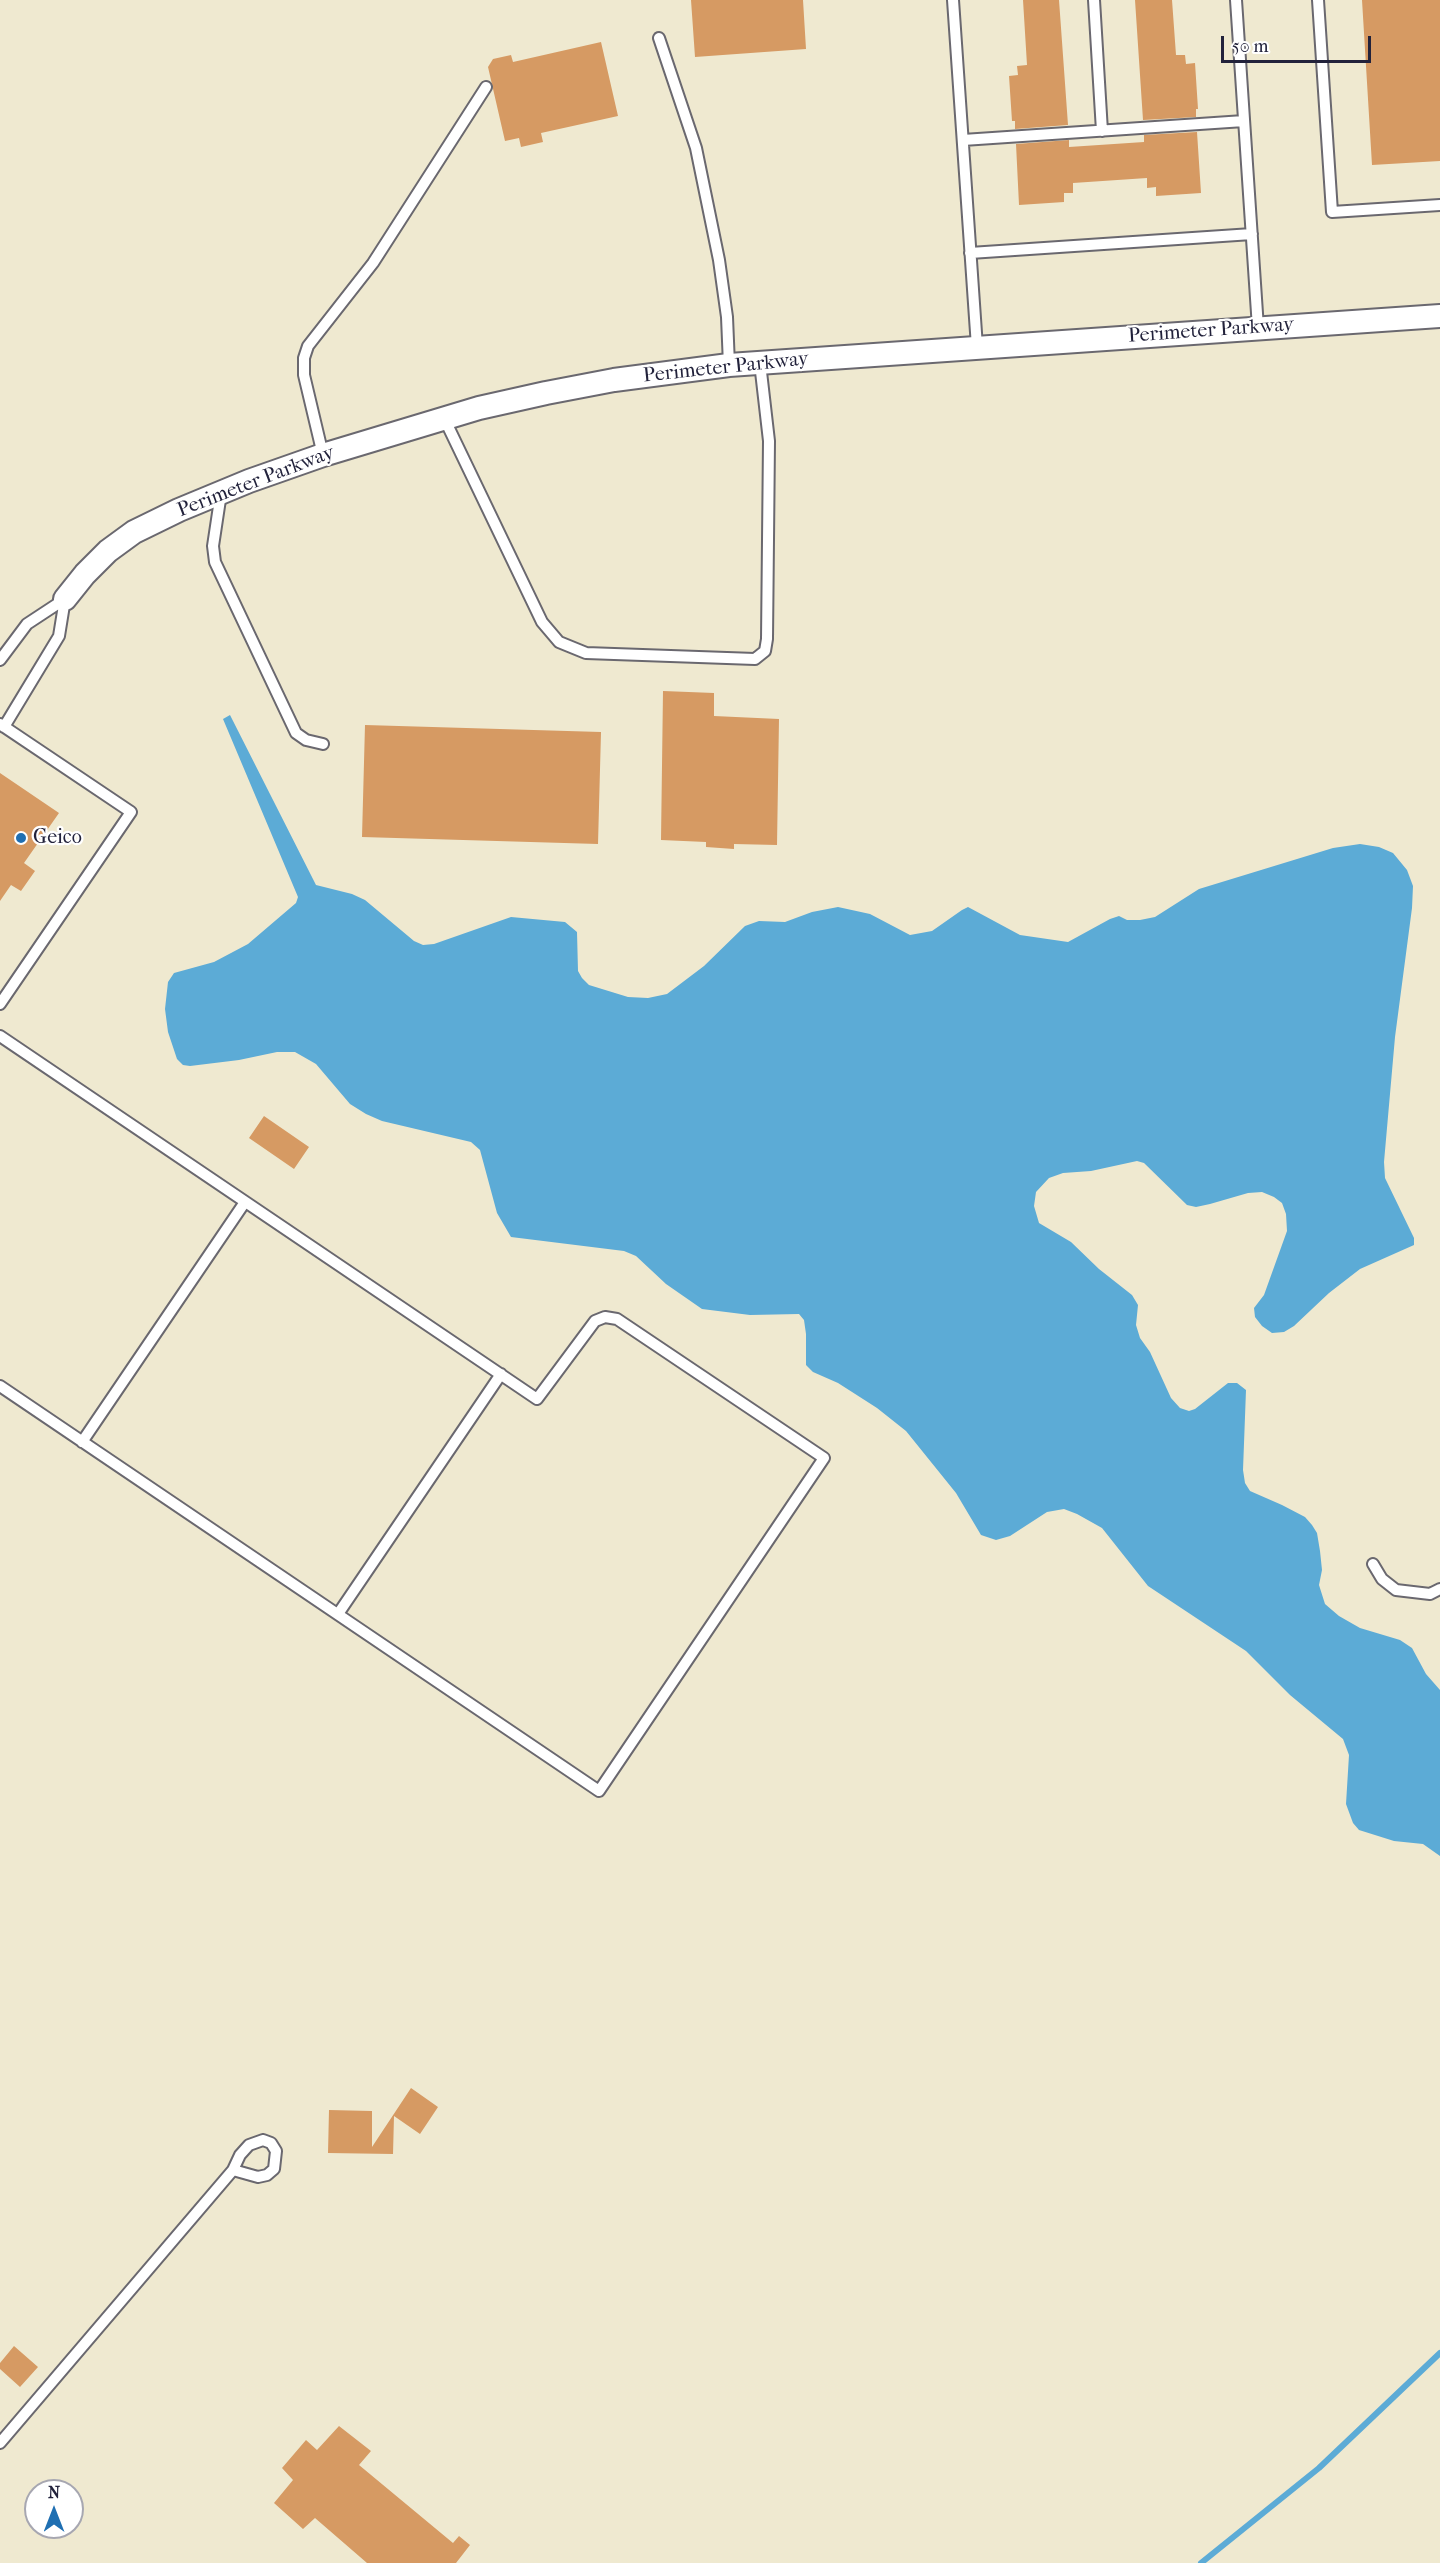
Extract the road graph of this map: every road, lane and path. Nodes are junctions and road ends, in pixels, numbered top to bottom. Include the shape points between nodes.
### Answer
1 (953, 0) edge
2 (1094, 0) edge
3 (1236, 0) edge
4 (1318, 0) edge
5 (659, 38) dead end
6 (486, 87) dead end
7 (1244, 121) junction
8 (1102, 131) junction
9 (963, 140) junction
10 (1440, 205) edge
11 (1251, 234) junction
12 (970, 252) junction
13 (1440, 316) edge
14 (1258, 328) junction
15 (977, 347) junction
16 (760, 363) junction
17 (729, 365) junction
18 (444, 418) junction
19 (323, 455) junction
20 (221, 493) junction
21 (65, 599) junction
22 (0, 660) edge
23 (2, 725) edge
24 (323, 744) dead end
25 (0, 1004) edge
26 (0, 1036) edge
27 (245, 1202) junction
28 (501, 1374) junction
29 (0, 1386) edge
30 (82, 1442) junction
31 (1373, 1564) dead end
32 (1440, 1589) edge
33 (338, 1614) junction
34 (233, 2170) dead end
35 (0, 2443) edge

1 - 9 lane
2 - 8 lane
3 - 7 lane
4 - 10 lane via 1332,212
5 - 17 lane via 696,148 719,260
6 - 19 lane via 374,262 308,346 304,375
7 - 8 lane
7 - 11 lane
8 - 9 lane
9 - 12 lane
11 - 12 lane
11 - 14 lane
12 - 15 lane
13 - 14 street, Perimeter Parkway
14 - 15 street, Perimeter Parkway
15 - 16 street, Perimeter Parkway
16 - 17 street, Perimeter Parkway
16 - 18 lane via 769,441 767,639 765,651 755,659 586,653 559,642 542,622
17 - 18 street, Perimeter Parkway via 614,380
18 - 19 street, Perimeter Parkway
19 - 20 street, Perimeter Parkway
20 - 21 street, Perimeter Parkway via 134,532 84,574
20 - 24 lane via 213,546 215,562 296,733
21 - 22 lane via 27,624
21 - 23 lane via 59,636
23 - 25 lane via 131,812
26 - 27 lane
27 - 28 lane
27 - 30 lane
28 - 33 lane
28 - 33 lane via 537,1399 595,1321 604,1317 617,1319 824,1458 599,1791
29 - 30 lane
30 - 33 lane
31 - 32 lane via 1382,1579 1396,1590 1430,1594
34 - 35 lane

